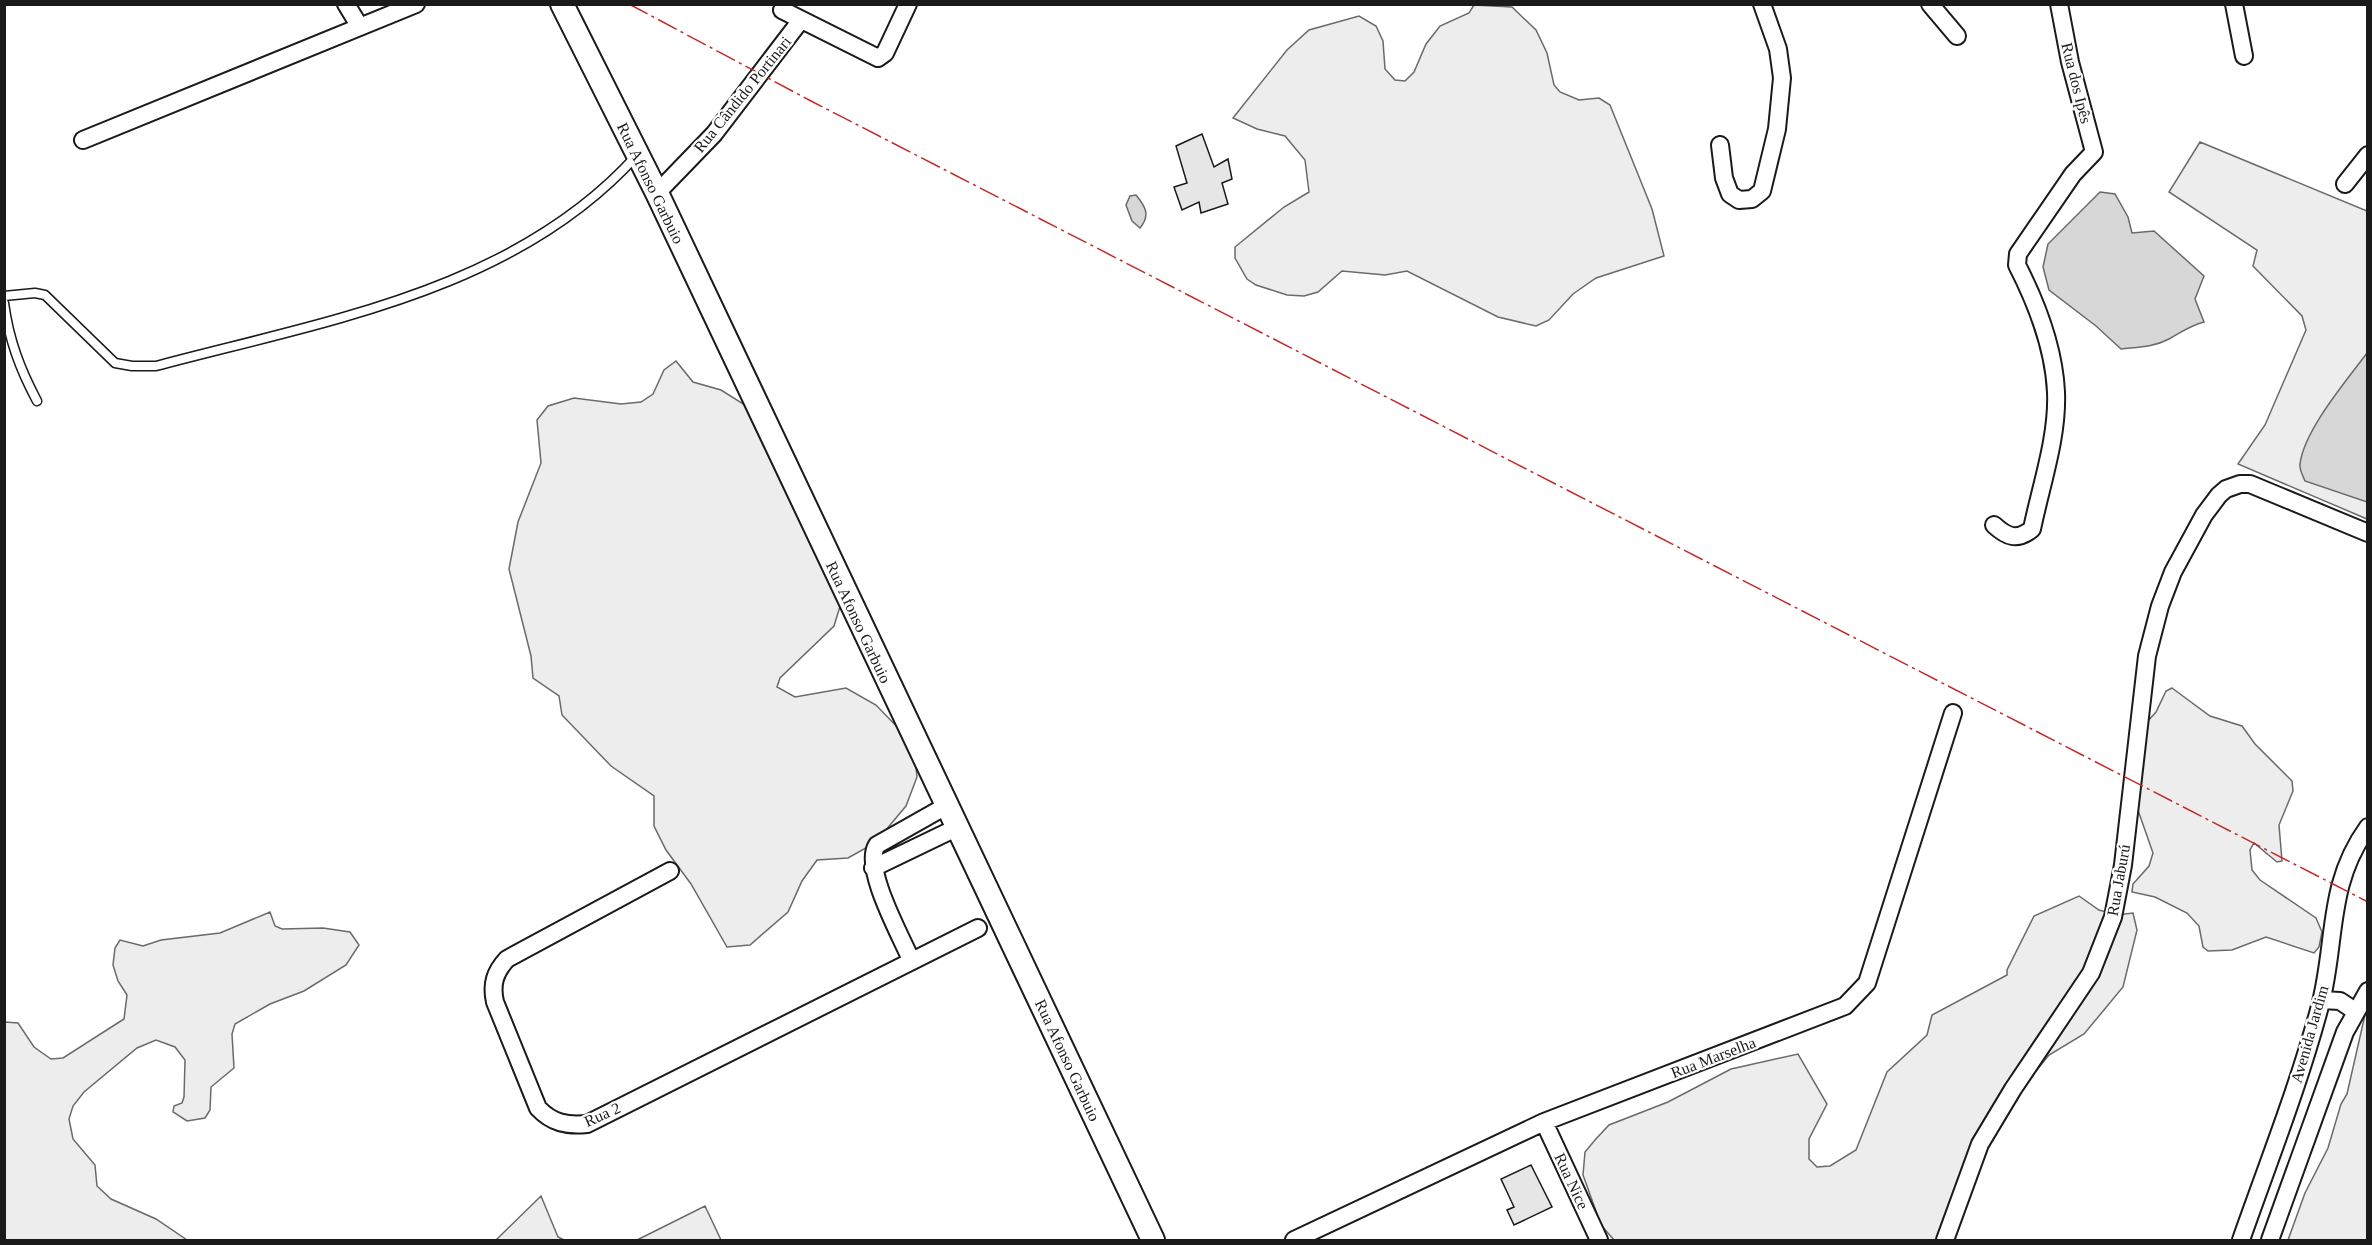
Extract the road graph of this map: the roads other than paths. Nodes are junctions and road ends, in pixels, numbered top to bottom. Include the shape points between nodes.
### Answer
1 (346, 4) edge
2 (416, 4) edge
3 (562, 4) edge
4 (908, 4) edge
5 (1762, 4) edge
6 (1930, 4) edge
7 (2059, 4) edge
8 (2234, 4) edge
9 (782, 10) dead end
10 (801, 20) junction
11 (360, 27) junction
12 (1957, 36) dead end
13 (2244, 56) dead end
14 (82, 140) dead end
15 (1720, 145) dead end
16 (637, 155) junction
17 (2367, 155) edge
18 (2345, 184) dead end
19 (657, 193) junction
20 (4, 296) edge
21 (4, 303) edge
22 (37, 401) dead end
23 (1994, 525) dead end
24 (2367, 533) edge
25 (1953, 713) dead end
26 (946, 806) junction
27 (2367, 827) edge
28 (956, 828) junction
29 (873, 868) junction
30 (670, 871) dead end
31 (978, 928) dead end
32 (911, 960) junction
33 (2367, 991) edge
34 (2322, 1000) junction
35 (2355, 1011) junction
36 (2316, 1022) junction
37 (2344, 1032) junction
38 (1544, 1122) junction
39 (1153, 1240) edge
40 (1294, 1240) edge
41 (1599, 1240) edge
42 (1946, 1240) edge
43 (2241, 1240) edge
44 (2270, 1240) edge

1 - 11 street
2 - 11 street
3 - 16 street, Rua Afonso Garbuio
4 - 10 street, Rua Cândido Portinari via 885,53 878,58
5 - 15 street via 1778,49 1782,78 1777,129 1762,190 1752,199 1739,200 1730,194
6 - 12 street
7 - 23 street, Rua dos Ipês via 2094,152 2073,174 2018,254 2017,265 2051,350 2056,394 2053,431 2032,529 2014,538
8 - 13 street
9 - 10 street, Rua Cândido Portinari
10 - 19 street, Rua Cândido Portinari via 714,134
11 - 14 street
16 - 19 street, Rua Afonso Garbuio
16 - 20 lane via 618,176 560,222 476,271 422,293 156,366 115,363 45,295
17 - 18 street
19 - 26 street, Rua Afonso Garbuio
21 - 22 lane via 16,361
24 - 42 street, Rua Jaburú via 2250,484 2226,489 2204,514 2173,572 2147,656 2123,865 2113,917 2091,973 1980,1144
25 - 38 street, Rua Marselha via 1867,983 1859,994 1845,1006
26 - 28 street, Rua Afonso Garbuio
26 - 29 street via 877,845 873,850
27 - 34 street, Avenida Jardim via 2352,848 2342,875
28 - 29 street
28 - 39 street, Rua Afonso Garbuio
29 - 32 street
30 - 32 street, Rua 2 via 507,959 496,974 495,1002 538,1108 546,1117 566,1125 586,1124
31 - 32 street, Rua 2
33 - 35 street, Avenida Jardim
34 - 35 street via 2340,1001
34 - 36 street, Avenida Jardim
35 - 37 street, Avenida Jardim
36 - 37 street
36 - 43 street, Avenida Jardim
37 - 44 street, Avenida Jardim
38 - 40 street, Rua Marselha
38 - 41 street, Rua Nice

